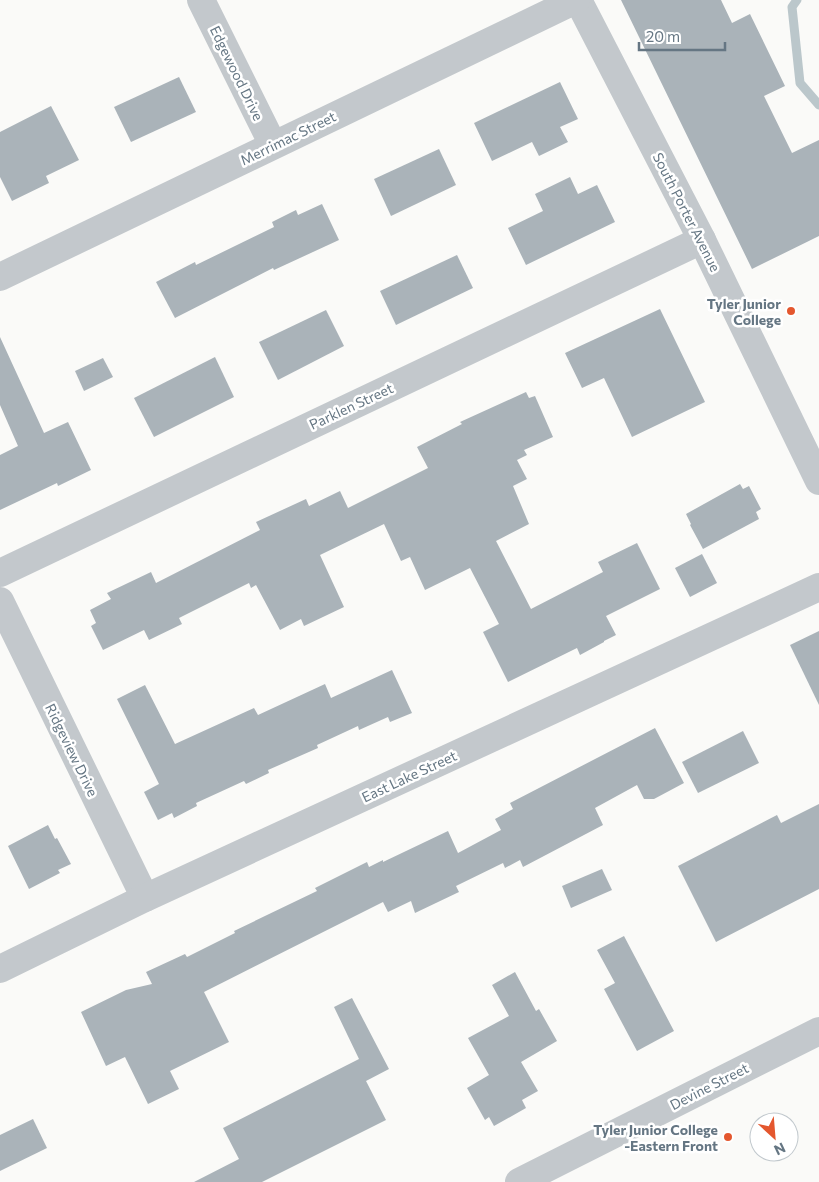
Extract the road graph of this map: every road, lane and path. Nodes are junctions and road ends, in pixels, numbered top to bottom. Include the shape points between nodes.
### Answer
1 (201, 0) edge
2 (577, 0) edge
3 (273, 145) junction
4 (702, 240) junction
5 (0, 277) edge
6 (819, 481) edge
7 (0, 572) edge
8 (819, 587) edge
9 (0, 601) edge
10 (145, 898) junction
11 (0, 969) edge
12 (819, 1031) edge
13 (519, 1182) edge

1 - 3 street, Edgewood Drive
2 - 3 street, Merrimac Street
2 - 4 street, South Porter Avenue
3 - 5 street, Merrimac Street
4 - 6 street, South Porter Avenue
4 - 7 street, Parklen Street
8 - 10 street, East Lake Street
9 - 10 street, Ridgeview Drive
10 - 11 street, East Lake Street
12 - 13 street, Devine Street

